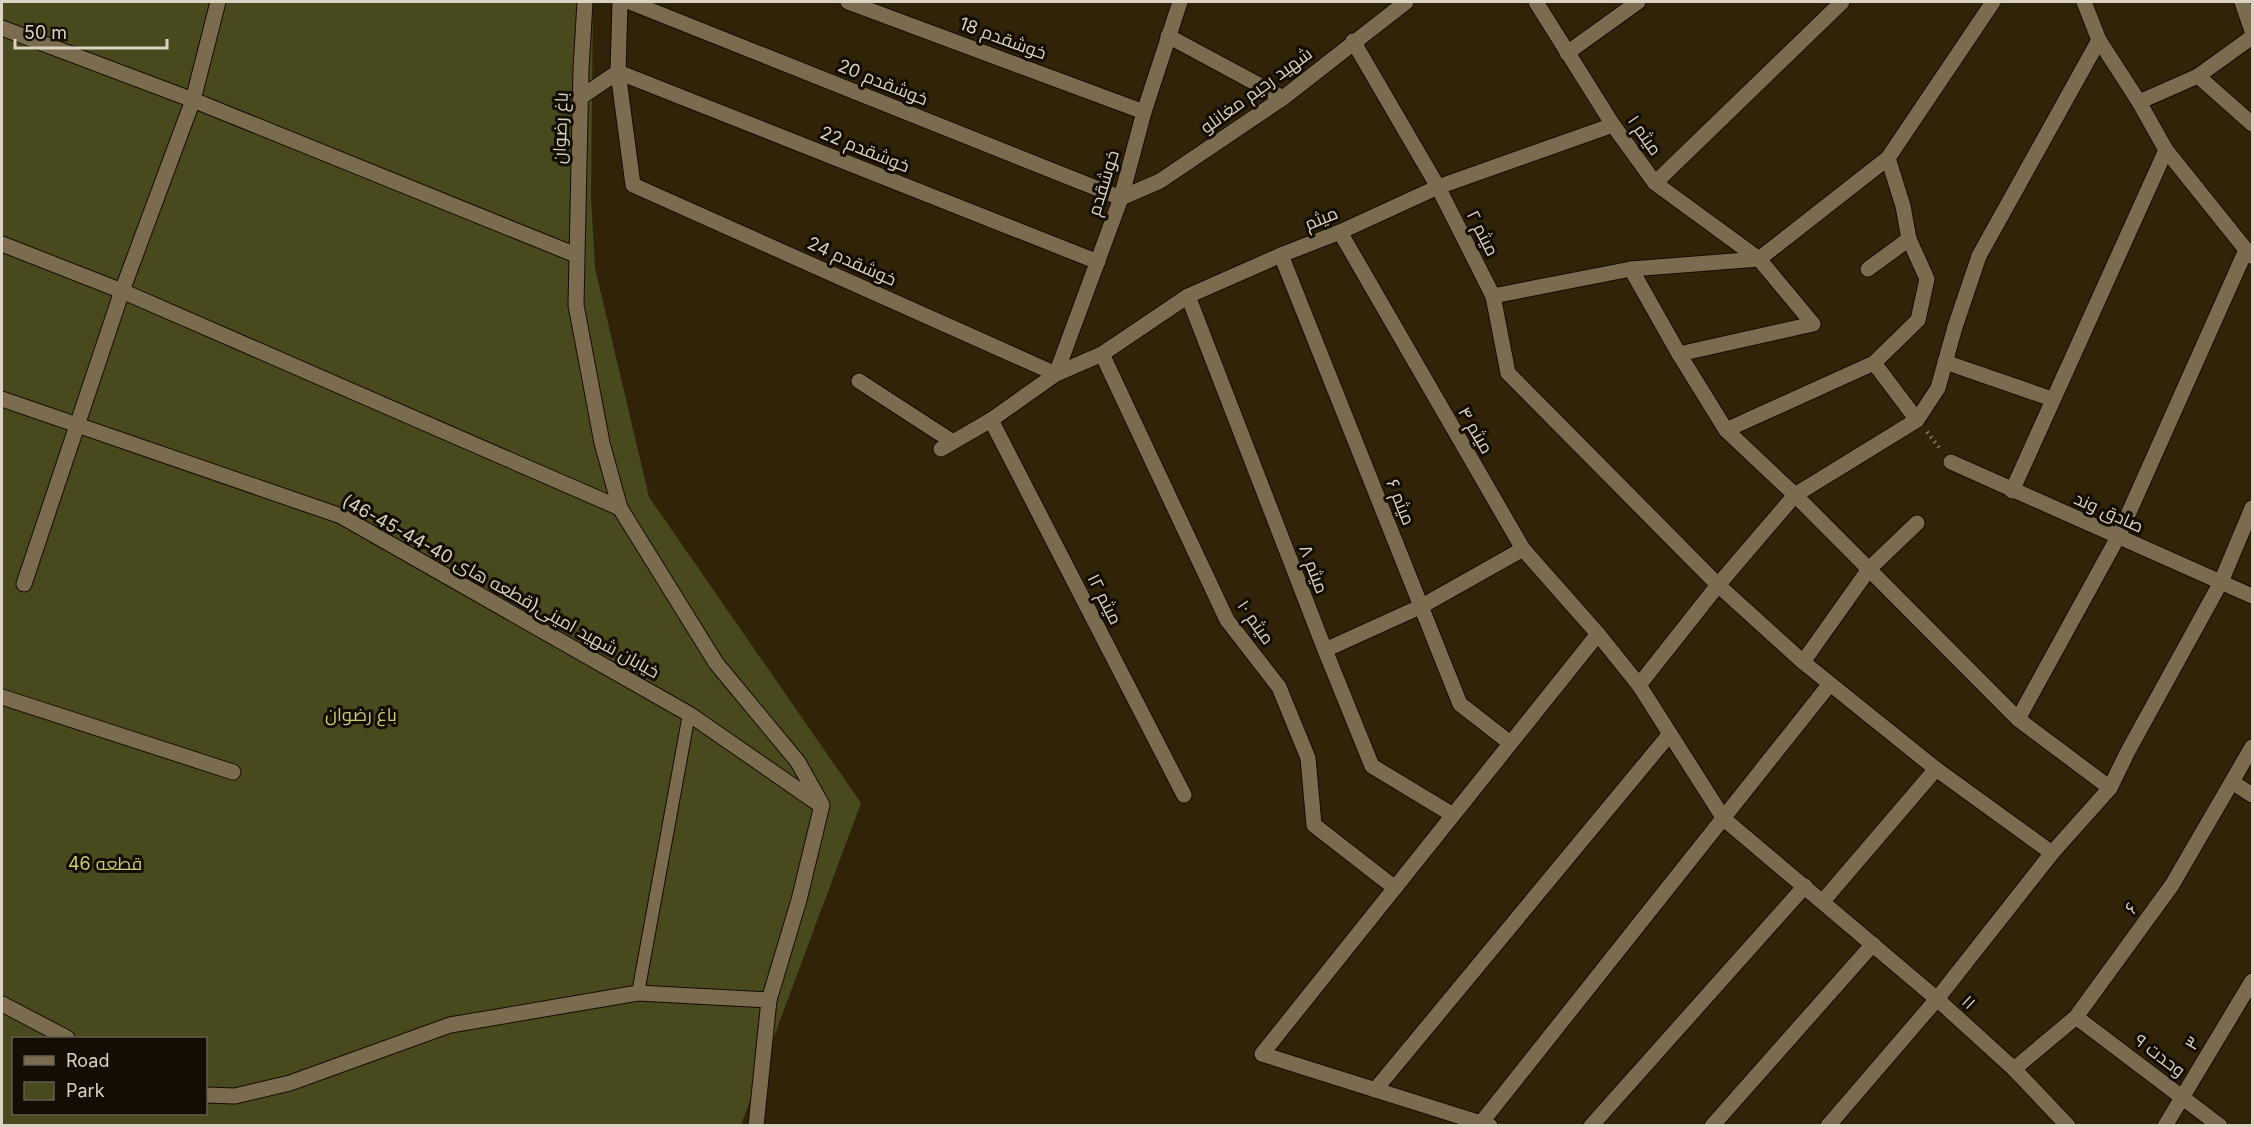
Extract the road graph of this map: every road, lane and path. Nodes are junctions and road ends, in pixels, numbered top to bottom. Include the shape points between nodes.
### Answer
1 (218, 2) edge
2 (585, 2) edge
3 (620, 2) edge
4 (630, 2) edge
5 (848, 2) edge
6 (1178, 2) edge
7 (1406, 2) edge
8 (1536, 2) edge
9 (1638, 2) edge
10 (1842, 2) edge
11 (1993, 2) edge
12 (2084, 2) edge
13 (2242, 2) edge
14 (2, 28) edge
15 (2253, 31) edge
16 (1168, 36) junction
17 (2253, 37) edge
18 (2099, 40) junction
19 (1353, 41) junction
20 (1567, 53) junction
21 (618, 72) junction
22 (2198, 76) junction
23 (581, 97) junction
24 (1283, 98) junction
25 (193, 100) junction
26 (2139, 102) junction
27 (1144, 112) junction
28 (2253, 124) edge
29 (1614, 125) junction
30 (2166, 150) junction
31 (1888, 158) junction
32 (1655, 183) junction
33 (1438, 187) junction
34 (1121, 198) junction
35 (1340, 232) junction
36 (1909, 239) junction
37 (2, 244) edge
38 (2249, 254) edge
39 (576, 255) junction
40 (1281, 255) junction
41 (1759, 259) junction
42 (1098, 262) junction
43 (1631, 269) junction
44 (1868, 269) dead end
45 (122, 291) junction
46 (1188, 296) junction
47 (1493, 296) junction
48 (1102, 354) junction
49 (1679, 354) junction
50 (1945, 362) junction
51 (1874, 363) junction
52 (1056, 374) junction
53 (859, 381) dead end
54 (2, 399) edge
55 (2052, 399) junction
56 (992, 420) junction
57 (1917, 420) junction
58 (76, 424) junction
59 (1726, 430) junction
60 (1951, 462) joint
61 (2012, 490) junction
62 (1795, 495) junction
63 (620, 508) junction
64 (2253, 508) edge
65 (1917, 523) dead end
66 (2118, 537) junction
67 (1523, 549) junction
68 (1869, 569) junction
69 (2221, 582) junction
70 (24, 584) dead end
71 (1718, 585) junction
72 (2253, 596) edge
73 (1422, 606) junction
74 (1598, 633) junction
75 (1324, 650) junction
76 (1803, 662) junction
77 (1829, 685) junction
78 (1639, 686) junction
79 (2, 697) edge
80 (689, 714) junction
81 (2018, 719) junction
82 (1669, 735) junction
83 (1510, 743) junction
84 (2253, 747) edge
85 (1936, 768) junction
86 (233, 772) dead end
87 (2232, 782) junction
88 (2110, 788) junction
89 (1184, 795) dead end
90 (2253, 795) edge
91 (822, 806) junction
92 (1453, 815) junction
93 (1724, 819) junction
94 (2052, 853) junction
95 (1805, 885) junction
96 (1395, 888) junction
97 (1823, 901) junction
98 (1873, 944) junction
99 (2253, 981) edge
100 (638, 993) junction
101 (1937, 999) junction
102 (769, 1000) junction
103 (2, 1004) edge
104 (2076, 1017) junction
105 (66, 1037) edge
106 (2014, 1069) junction
107 (1375, 1090) junction
108 (207, 1095) edge
109 (2182, 1096) junction
110 (1485, 1124) edge
111 (756, 1125) edge
112 (1591, 1125) edge
113 (1712, 1125) edge
114 (1828, 1125) edge
115 (2068, 1125) edge
116 (2165, 1125) edge
117 (2220, 1125) edge

1 - 25 street
2 - 23 street, باغ رضوان
3 - 21 street
4 - 34 street, خوشقدم 20
5 - 27 street, خوشقدم 18
6 - 16 street, خوشقدم
7 - 19 street, شهید رحیم مغانلو
8 - 20 street, ۱ میثم
9 - 20 street
10 - 32 street
11 - 31 street
12 - 18 street
13 - 15 street
14 - 25 street
16 - 24 street
16 - 27 street, خوشقدم
17 - 22 street
18 - 26 street
18 - 50 street via 1979,256
19 - 24 street, شهید رحیم مغانلو
19 - 33 street, ۲ میثم
20 - 29 street, ۱ میثم
21 - 23 street
21 - 42 street, خوشقدم 22
21 - 52 street, خوشقدم 24 via 633,185
22 - 26 street
22 - 28 street
23 - 39 street, باغ رضوان
24 - 34 street, شهید رحیم مغانلو via 1160,181
25 - 39 street
25 - 45 street
26 - 30 street
27 - 34 street, خوشقدم
29 - 32 street, ۱ میثم
29 - 33 street, میثم
30 - 38 street
30 - 55 street
31 - 36 street
31 - 41 street
32 - 41 street, ۱ میثم
33 - 35 street, میثم
33 - 47 street, ۲ میثم
34 - 42 street, خوشقدم
35 - 40 street, میثم
35 - 67 street, ۴ میثم
36 - 44 street
36 - 51 street via 1927,279 1918,320
37 - 45 street
38 - 66 street
39 - 63 street, باغ رضوان via 576,305 602,443
40 - 46 street, میثم
40 - 73 street, ۶ میثم
41 - 43 street
41 - 49 street, ۱ میثم via 1813,324
42 - 52 street, خوشقدم
43 - 47 street
43 - 49 street
45 - 58 street
45 - 63 street
46 - 48 street, میثم
46 - 75 street, ۸ میثم
47 - 71 street, ۲ میثم via 1508,372
48 - 52 street, میثم
48 - 96 street, ۱۰ میثم via 1227,620 1279,687 1308,758 1314,825
49 - 59 street
50 - 55 street
50 - 57 street via 1938,388
51 - 57 street
51 - 59 street
52 - 56 street, میثم
53 - 56 street, میثم via 947,445
54 - 58 street, خیابان شهید امینی(قطعه های 40-44-45-46)
55 - 61 street
56 - 89 street, ۱۲ میثم
57 - 60 path
57 - 62 street
58 - 70 street
58 - 80 street, خیابان شهید امینی(قطعه های 40-44-45-46) via 341,516
59 - 62 street
60 - 61 street, صادق وند
61 - 66 street, صادق وند
62 - 68 street
62 - 71 street
63 - 91 street, باغ رضوان via 716,663 798,762
64 - 69 street
65 - 68 street
66 - 69 street, صادق وند
66 - 81 street
67 - 73 street
67 - 74 street, ۴ میثم
68 - 76 street
68 - 81 street
69 - 72 street, صادق وند
69 - 88 street
71 - 76 street, ۲ میثم
71 - 78 street
73 - 75 street
73 - 83 street, ۶ میثم via 1460,704
74 - 78 street, ۴ میثم
74 - 83 street
75 - 92 street, ۸ میثم via 1372,766
76 - 77 street, ۲ میثم
77 - 85 street, ۲ میثم
77 - 93 street
78 - 82 street, ۴ میثم
79 - 86 street
80 - 91 street, خیابان شهید امینی(قطعه های 40-44-45-46)
80 - 100 lane
81 - 88 street
82 - 93 street, ۴ میثم
82 - 107 street
83 - 92 street
84 - 87 street, ۶
85 - 94 street, ۲ میثم
85 - 97 street
87 - 90 street
87 - 104 street, ۶ via 2172,885
88 - 94 street
91 - 102 street
92 - 96 street
93 - 95 street, ۴ میثم
93 - 110 street
94 - 101 street
95 - 97 street, ۴ میثم
95 - 112 street
96 - 107 street via 1262,1054
97 - 98 street, ۴ میثم
98 - 101 street, ۴ میثم
98 - 113 street
99 - 109 street, ۳
100 - 102 street
100 - 108 street via 450,1025 290,1083 235,1096
101 - 106 street, ۱۱
101 - 114 street, ۱۱
102 - 111 street
103 - 105 street
104 - 106 street, ۶
104 - 109 street, ۹ وحدت
106 - 115 street, ۱۱
107 - 110 street
109 - 116 street, ۳
109 - 117 street, ۹ وحدت

